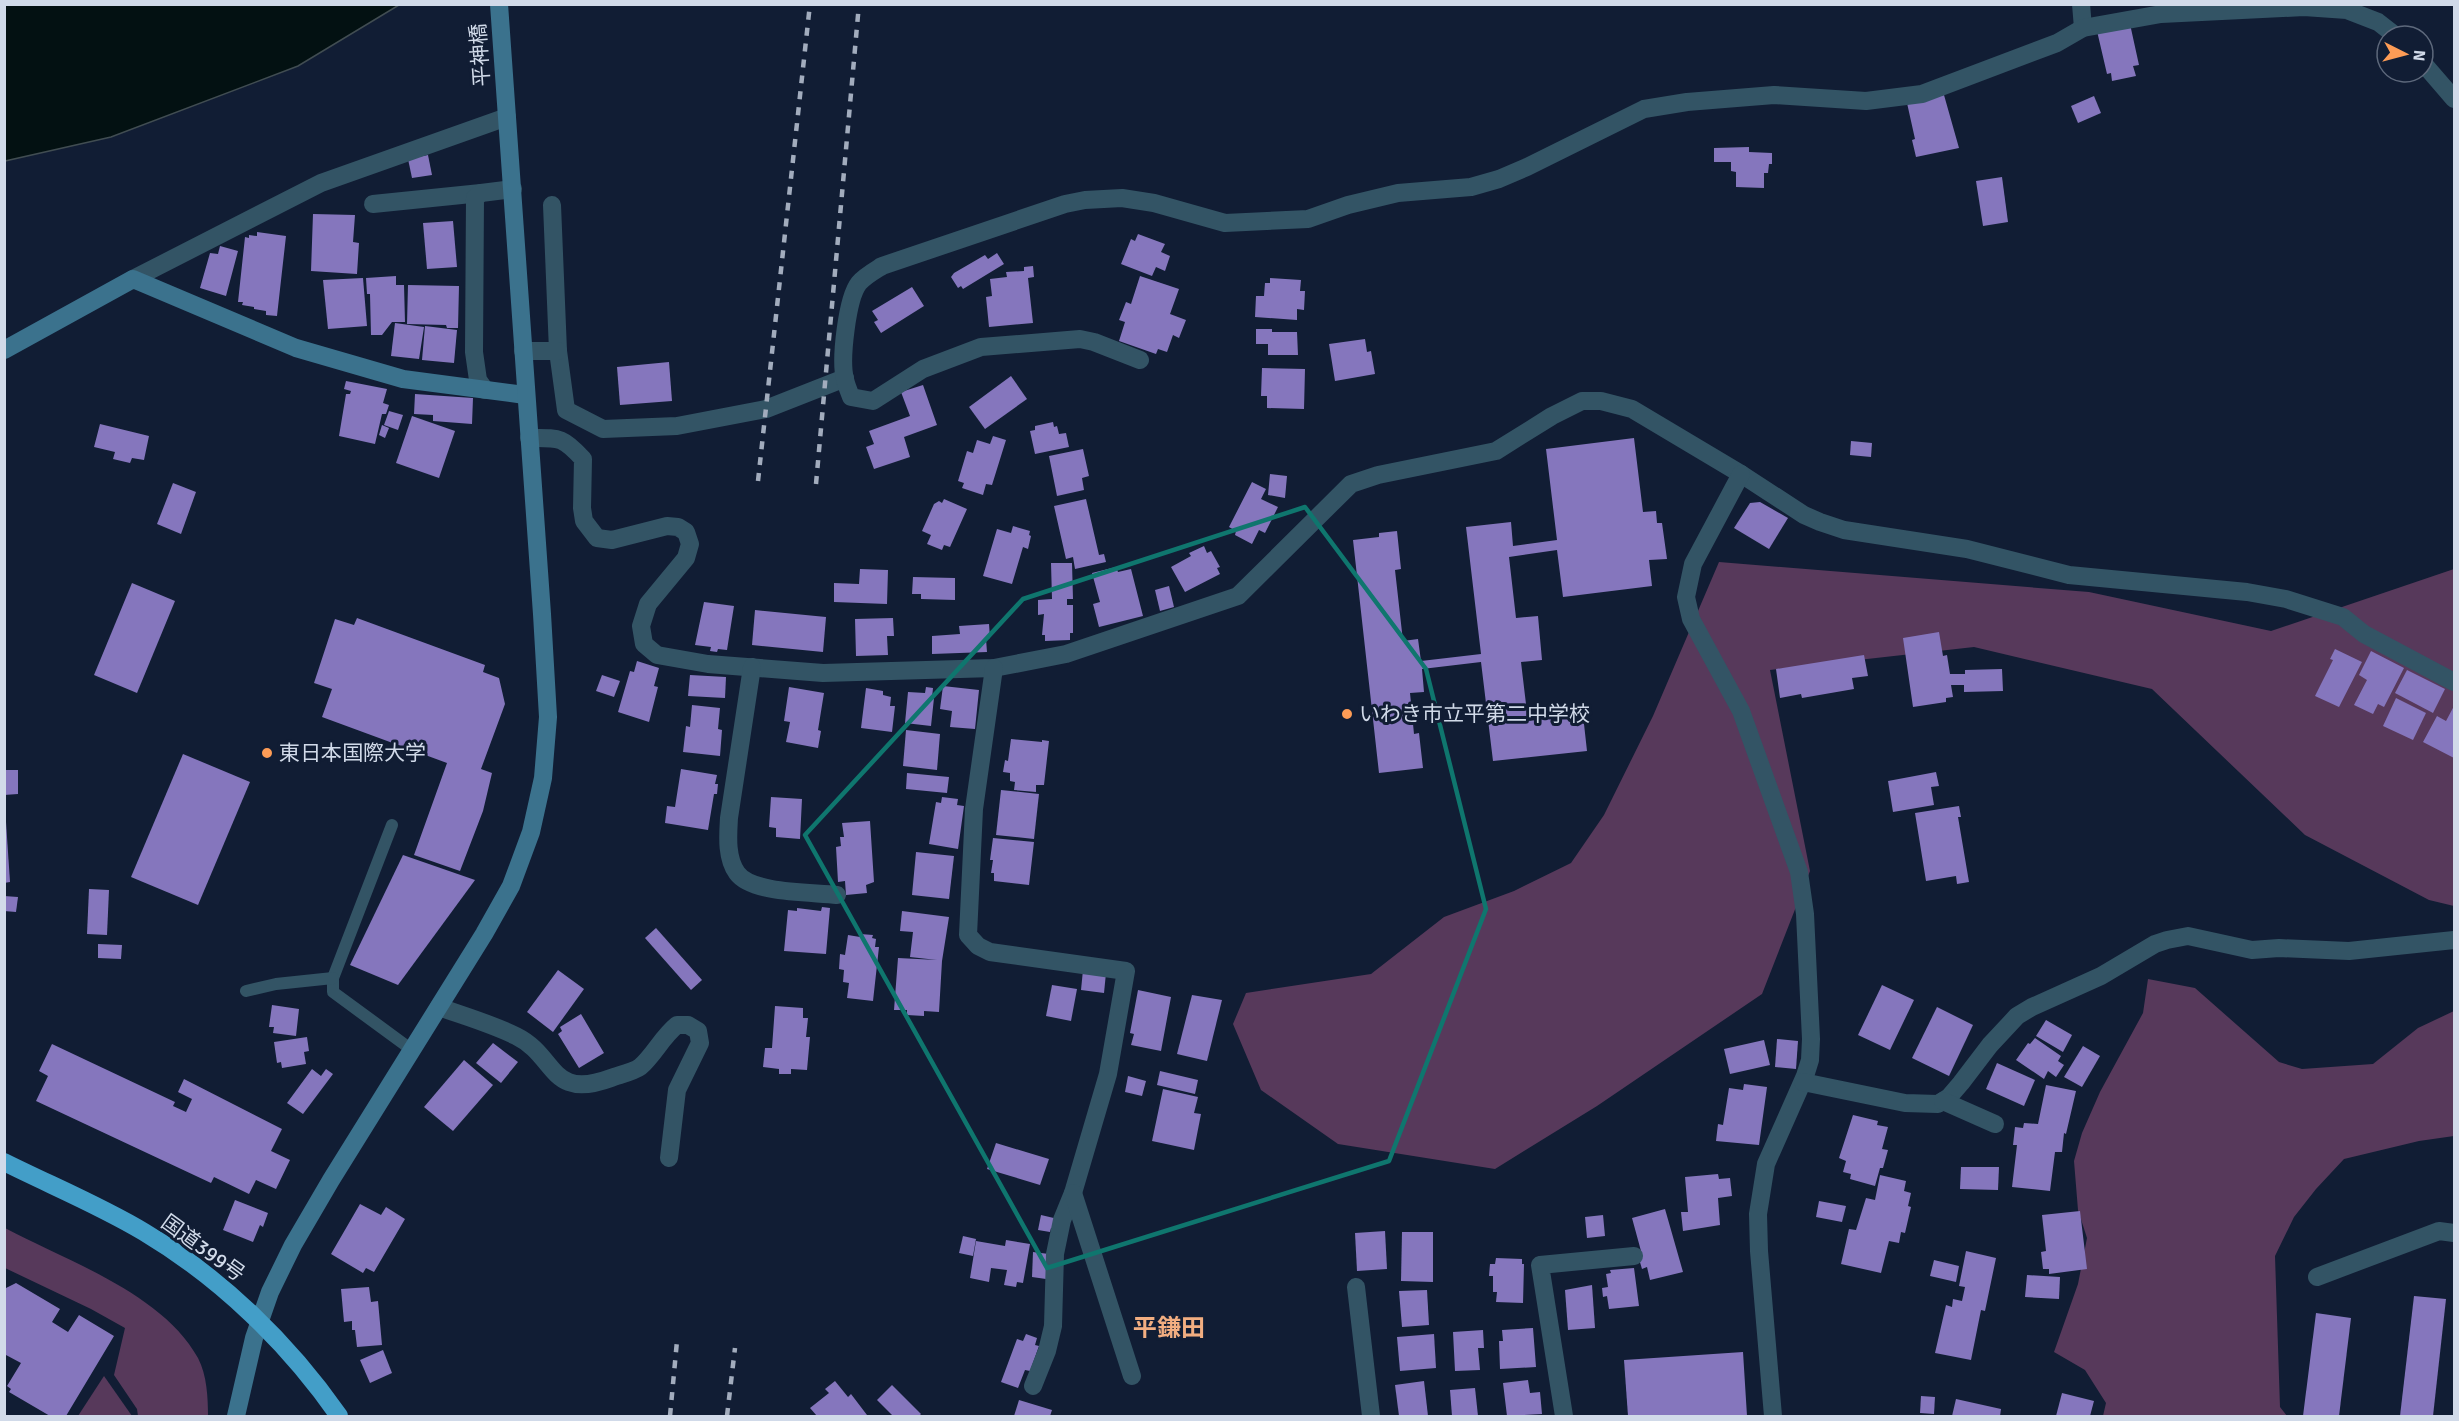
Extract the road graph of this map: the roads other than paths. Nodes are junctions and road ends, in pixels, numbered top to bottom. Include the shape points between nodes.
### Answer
1 (499, 4) edge
2 (2081, 4) edge
3 (2381, 24) edge
4 (2083, 28) junction
5 (2435, 77) edge
6 (2454, 99) edge
7 (506, 109) junction
8 (513, 189) junction
9 (482, 193) junction
10 (373, 204) dead end
11 (552, 205) dead end
12 (134, 279) junction
13 (4, 350) edge
14 (523, 351) junction
15 (558, 351) junction
16 (1140, 360) dead end
17 (845, 378) junction
18 (485, 390) junction
19 (525, 395) junction
20 (530, 438) junction
21 (1741, 474) junction
22 (752, 667) junction
23 (994, 668) junction
24 (2454, 682) edge
25 (392, 825) dead end
26 (837, 895) dead end
27 (2454, 940) edge
28 (333, 978) junction
29 (246, 991) dead end
30 (438, 1007) junction
31 (412, 1050) junction
32 (1803, 1082) junction
33 (1943, 1101) junction
34 (1995, 1124) dead end
35 (669, 1158) dead end
36 (4, 1162) edge
37 (1073, 1193) junction
38 (2454, 1233) edge
39 (1634, 1256) dead end
40 (2317, 1277) dead end
41 (1356, 1287) dead end
42 (259, 1321) junction
43 (1132, 1376) dead end
44 (1032, 1386) dead end
45 (236, 1416) edge
46 (339, 1416) edge
47 (1371, 1416) edge
48 (1564, 1416) edge
49 (1773, 1416) edge

1 - 7 street, 平神橋
2 - 4 street
3 - 4 street via 2347,10 2304,7 2161,14
4 - 17 street via 2057,43 1922,94 1866,101 1765,95 1644,109 1499,180 1471,187 1398,193 1308,219 1225,223 1122,198 1065,204 882,266 858,283 844,357
5 - 6 street
7 - 8 street, 平神橋
7 - 12 street via 321,183
8 - 9 street
8 - 14 street, 平神橋
9 - 10 street
9 - 18 street via 475,198 474,352 478,380
11 - 15 street
12 - 13 street
12 - 18 street via 296,348 403,379
14 - 15 street
14 - 19 street, 平神橋
15 - 17 street via 566,410 603,429 677,426 766,409
16 - 17 street via 1080,339 981,347 923,369 873,401 852,397
18 - 19 street
19 - 20 street, 平神橋
20 - 22 street via 559,438 583,459 584,521 597,538 612,540 667,526 686,532 690,544 686,558 648,604 641,626 644,644 657,655
20 - 30 street, 平神橋 via 548,717 543,778 531,832 511,886
21 - 23 street via 1632,409 1582,401 1496,451 1351,484 1238,596 1066,654
21 - 24 street via 1804,515 1844,530 1966,549 2069,575 2286,599 2343,617 2364,634
21 - 32 street via 1693,564 1686,597 1691,619 1741,711 1799,872 1811,1039
22 - 23 street via 823,673
22 - 26 street via 729,818 730,856 737,873 750,884
23 - 37 street via 974,809 968,935 990,952 1126,971 1108,1074
25 - 28 lane
27 - 33 street via 2349,951 2252,950 2188,936 2155,944 2101,976 2017,1016
28 - 29 lane
28 - 31 lane via 333,992
30 - 31 street, 平神橋
30 - 35 street via 517,1036 538,1052 555,1075 572,1084 600,1082 640,1067 677,1025 694,1027 700,1044 677,1090
31 - 42 street, 平神橋 via 293,1245
32 - 33 street via 1905,1103
32 - 49 street via 1766,1164 1758,1214
33 - 34 street
36 - 42 highway, 国道399号 via 143,1232 215,1280
37 - 43 street
37 - 44 street via 1055,1254 1053,1326
38 - 40 street via 2439,1231
39 - 48 street via 1540,1265
41 - 47 street
42 - 45 street, 平神橋
42 - 46 highway, 国道399号

